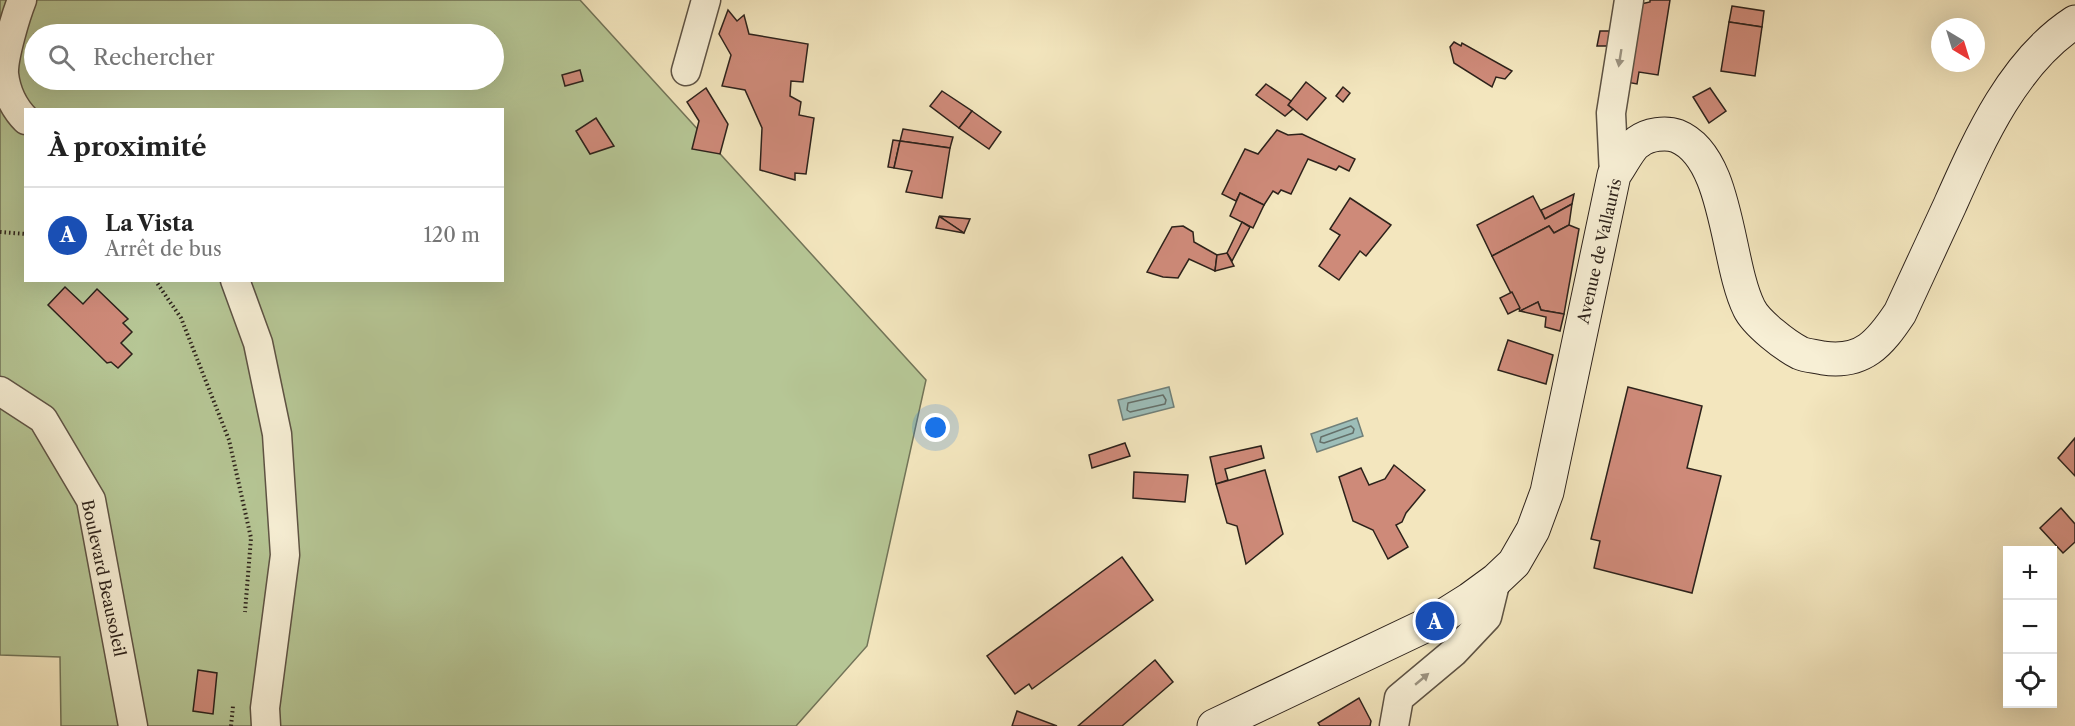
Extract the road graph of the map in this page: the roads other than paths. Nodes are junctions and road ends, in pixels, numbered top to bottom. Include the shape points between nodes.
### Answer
1 (22, 0) edge
2 (706, 0) edge
3 (1629, 0) edge
4 (2075, 22) edge
5 (686, 71) dead end
6 (24, 118) edge
7 (1614, 175) junction
8 (236, 282) edge
9 (0, 391) edge
10 (1496, 580) junction
11 (133, 726) edge
12 (266, 726) edge
13 (1214, 726) edge
14 (1394, 726) edge

1 - 6 street via 4,73 14,107
2 - 5 street
3 -> 7 street via 1611,112
4 - 7 main road, Avenue de Vallauris via 2029,64 2005,94 1970,159 1900,313 1886,334 1869,351 1848,358 1801,353 1759,323 1749,308 1734,263 1710,169 1699,151 1685,140 1670,133 1637,142
7 - 10 main road, Avenue de Vallauris via 1547,492 1533,530 1514,563
8 - 12 street via 258,342 277,434 285,555
9 - 11 street, Boulevard Beausoleil via 43,419 91,500
10 - 13 main road, Avenue de Vallauris via 1435,621
14 -> 10 street via 1399,698 1454,652 1487,617

